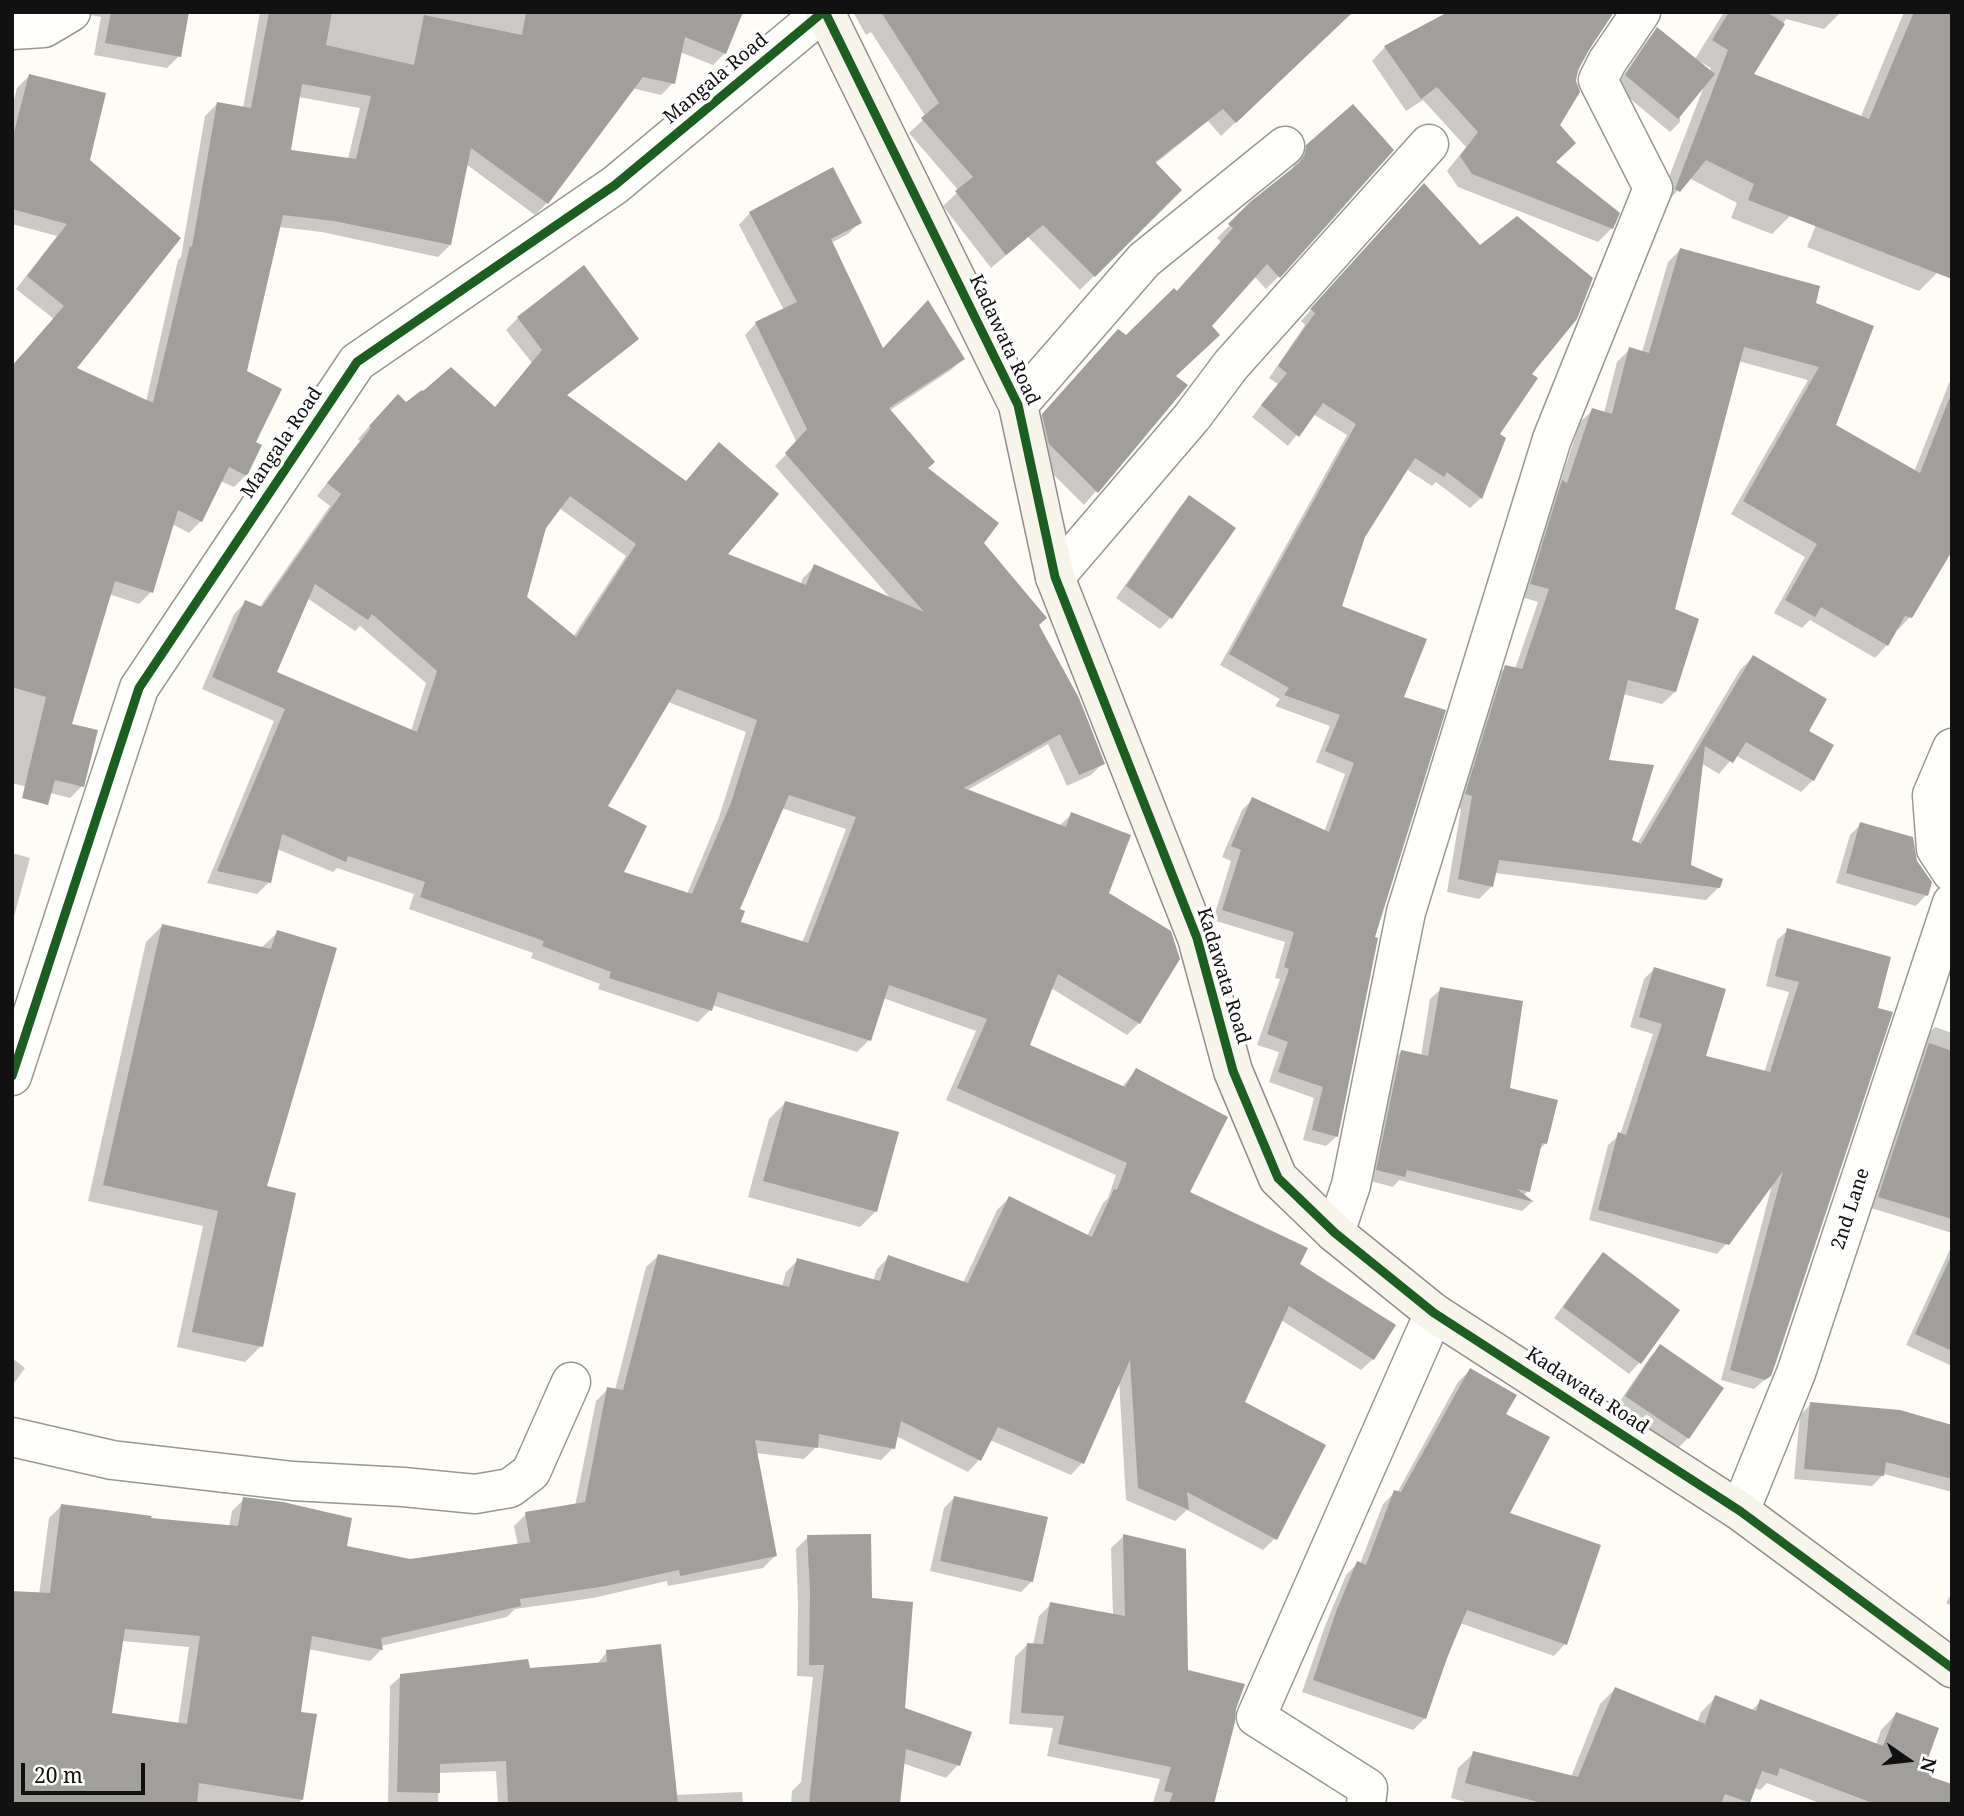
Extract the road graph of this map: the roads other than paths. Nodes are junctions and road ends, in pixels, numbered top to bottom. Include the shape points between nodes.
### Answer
1 (71, 12) edge
2 (824, 12) edge
3 (1642, 12) edge
4 (12, 30) edge
5 (1429, 144) dead end
6 (1285, 145) dead end
7 (1018, 405) junction
8 (1055, 577) junction
9 (1952, 748) edge
10 (1952, 873) edge
11 (1952, 903) edge
12 (12, 1076) edge
13 (1335, 1233) junction
14 (1434, 1313) junction
15 (571, 1382) dead end
16 (12, 1437) edge
17 (1740, 1511) junction
18 (1952, 1668) edge
19 (1366, 1804) edge

1 - 4 street via 44,28
2 - 7 street, Kadawata Road
2 - 12 street, Mangala Road via 615,185 357,362 139,688
3 - 13 street via 1598,80 1653,188 1552,439 1406,912 1351,1185
5 - 8 street via 1231,365
6 - 7 street via 1144,260
7 - 8 street, Kadawata Road
8 - 13 street, Kadawata Road via 1197,939 1233,1070 1278,1178
9 - 10 street via 1933,796 1936,849
11 - 17 street, 2nd Lane via 1796,1373
13 - 14 street, Kadawata Road
14 - 17 street, Kadawata Road
14 - 19 street via 1256,1717 1368,1788
15 - 16 street via 531,1472 510,1488 475,1494 293,1481 112,1460
17 - 18 street, Kadawata Road

